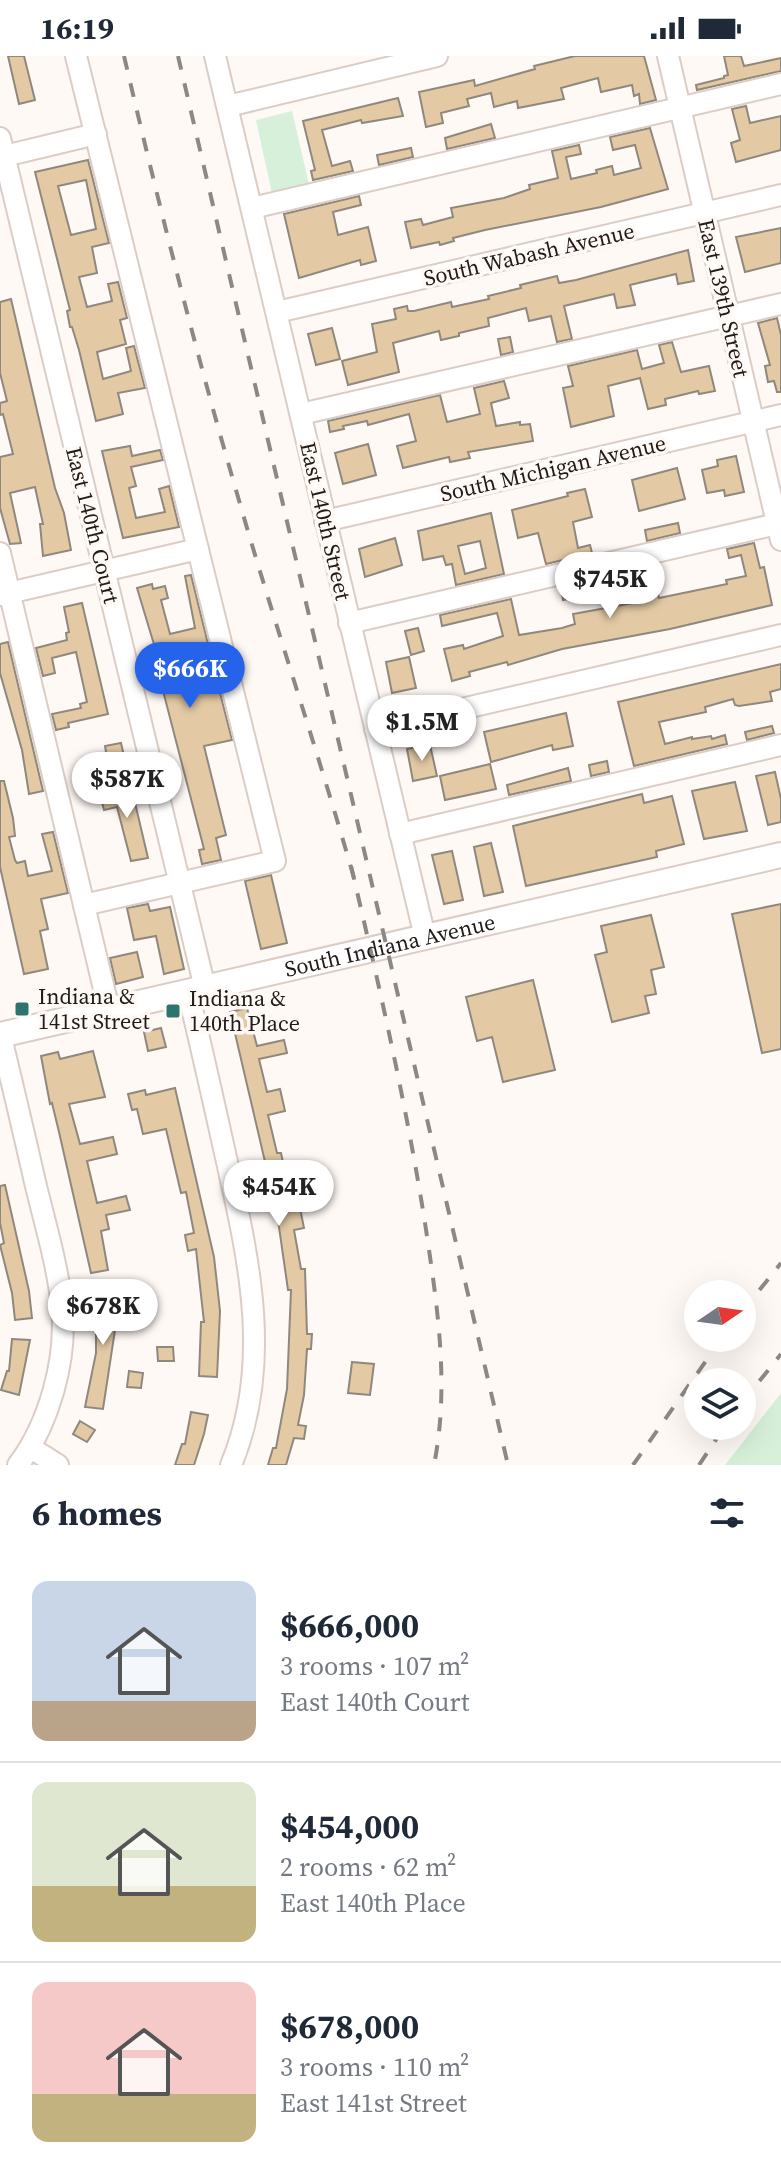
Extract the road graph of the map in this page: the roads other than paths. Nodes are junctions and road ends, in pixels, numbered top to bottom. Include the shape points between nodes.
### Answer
1 (76, 56) edge
2 (215, 56) edge
3 (437, 56) edge
4 (668, 56) edge
5 (781, 84) edge
6 (228, 106) junction
7 (680, 108) junction
8 (96, 134) junction
9 (1, 150) edge
10 (781, 195) edge
11 (252, 208) junction
12 (704, 213) junction
13 (781, 304) edge
14 (277, 312) junction
15 (729, 316) junction
16 (301, 414) junction
17 (781, 415) edge
18 (753, 421) junction
19 (325, 521) junction
20 (780, 529) edge
21 (198, 549) junction
22 (0, 553) edge
23 (104, 571) junction
24 (5, 594) edge
25 (349, 623) junction
26 (781, 635) edge
27 (375, 729) junction
28 (781, 745) edge
29 (400, 834) junction
30 (781, 855) edge
31 (180, 883) junction
32 (84, 905) junction
33 (425, 937) junction
34 (197, 990) junction
35 (109, 1010) junction
36 (0, 1034) edge
37 (24, 1457) edge
38 (58, 1465) edge
39 (231, 1465) edge

1 - 8 street
2 - 6 street, East 140th Street
3 - 6 street
4 - 7 street, East 139th Street
5 - 7 street
6 - 11 street, East 140th Street
7 - 11 street
7 - 12 street, East 139th Street
8 - 9 street
8 - 21 street
9 - 23 street, East 140th Court
10 - 12 street, South Wabash Avenue
11 - 14 street, East 140th Street
12 - 14 street, South Wabash Avenue
12 - 15 street, East 139th Street
13 - 15 street
14 - 16 street, East 140th Street
15 - 16 street
15 - 18 street, East 139th Street
16 - 19 street, East 140th Street
17 - 18 street, South Michigan Avenue
18 - 19 street, South Michigan Avenue
18 - 20 street, East 139th Street
19 - 25 street, East 140th Street
20 - 25 street
21 - 23 street
21 - 31 street via 275,861
22 - 24 street
23 - 24 street
23 - 31 street, East 140th Court
24 - 32 street
25 - 27 street, East 140th Street
26 - 27 street
27 - 29 street, East 140th Street
28 - 29 street
29 - 33 street, East 140th Street
30 - 33 main road, South Indiana Avenue
31 - 32 street
31 - 34 street, East 140th Court
32 - 35 street
33 - 34 main road, South Indiana Avenue
34 - 35 main road, South Indiana Avenue
34 - 39 street, East 140th Court via 253,1292 252,1381
35 - 36 main road, South Indiana Avenue
36 - 37 street via 62,1309 56,1378
37 - 38 street

